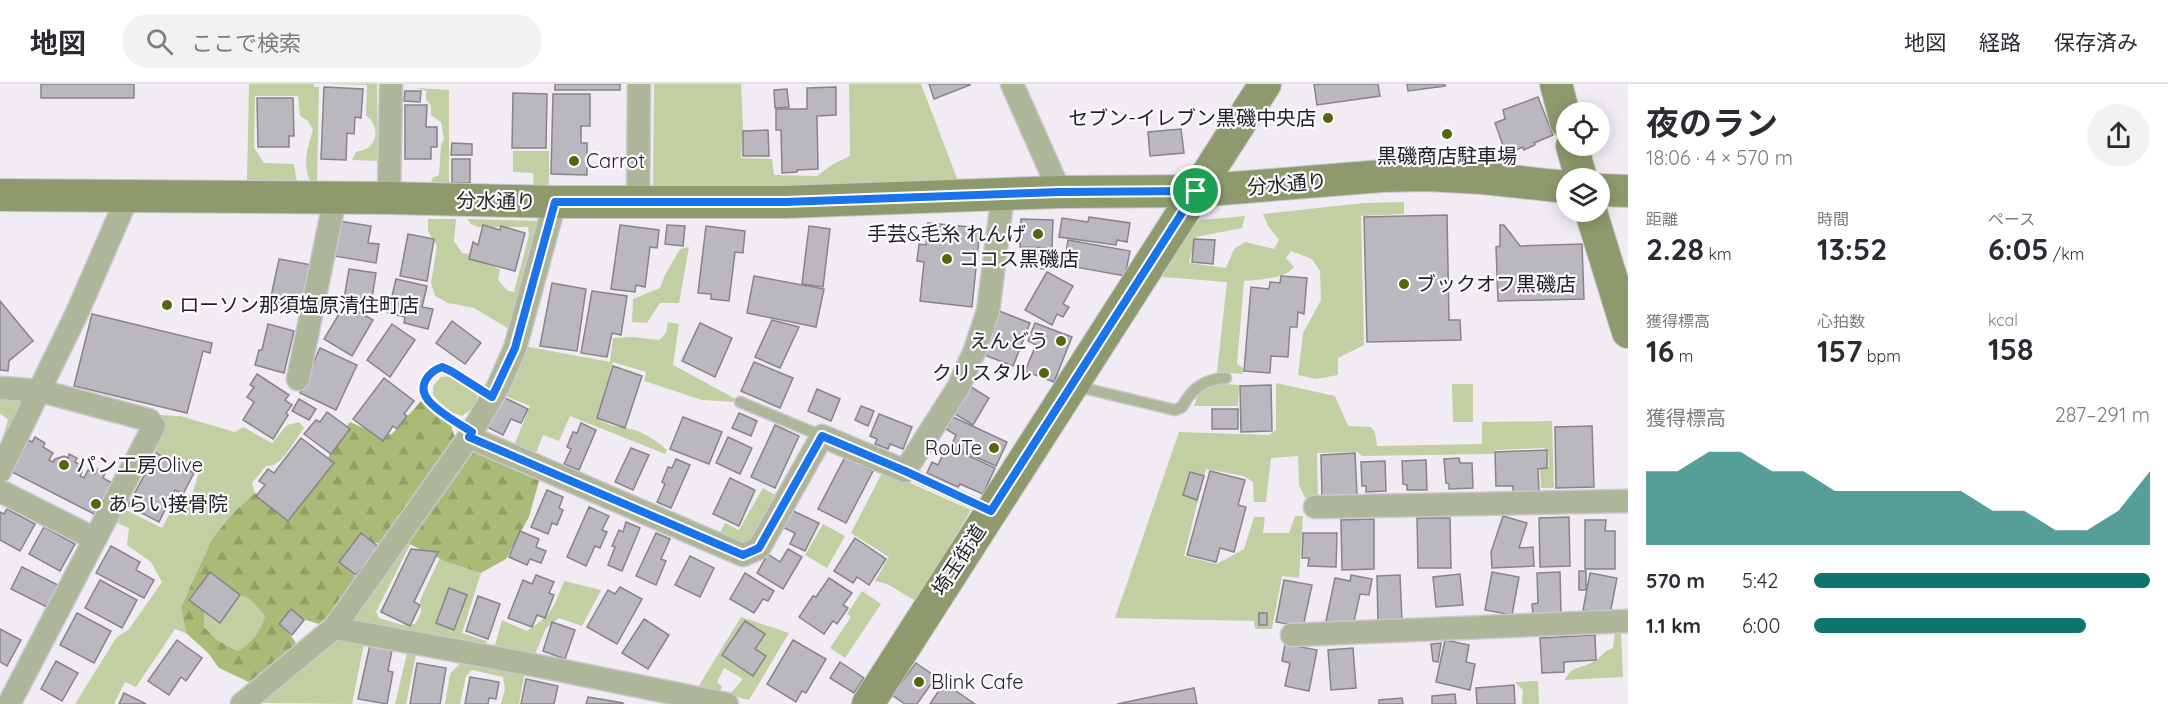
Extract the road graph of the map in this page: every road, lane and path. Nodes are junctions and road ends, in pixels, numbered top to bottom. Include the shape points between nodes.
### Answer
1 (391, 84) edge
2 (639, 84) edge
3 (1012, 84) edge
4 (1265, 84) edge
5 (1556, 84) edge
6 (1561, 102) edge
7 (1556, 186) edge
8 (1610, 190) edge
9 (1196, 191) junction
10 (1628, 191) edge
11 (1060, 192) junction
12 (1003, 194) junction
13 (0, 195) edge
14 (128, 196) junction
15 (335, 198) junction
16 (389, 198) junction
17 (555, 202) junction
18 (638, 203) junction
19 (1594, 222) edge
20 (1628, 332) edge
21 (1226, 378) dead end
22 (298, 379) dead end
23 (1072, 385) junction
24 (0, 388) edge
25 (41, 391) junction
26 (492, 397) junction
27 (740, 402) dead end
28 (470, 434) junction
29 (822, 436) junction
30 (0, 471) edge
31 (905, 471) junction
32 (0, 491) edge
33 (1628, 501) edge
34 (1315, 507) dead end
35 (991, 511) junction
36 (95, 539) junction
37 (1628, 621) edge
38 (334, 628) junction
39 (1292, 635) dead end
40 (9, 704) edge
41 (242, 704) edge
42 (727, 704) edge
43 (868, 704) edge

1 - 16 street
2 - 18 street
3 - 11 street
4 - 9 street, 埼玉街道
5 - 6 street
7 - 9 street, 分水通り via 1427,175
8 - 10 street
9 - 11 street, 分水通り
9 - 23 street, 埼玉街道
11 - 12 street, 分水通り
12 - 18 street, 分水通り
12 - 31 street via 988,311 975,350 958,388
13 - 14 street, 分水通り
14 - 15 street, 分水通り
14 - 25 street
15 - 16 street, 分水通り
15 - 22 street
16 - 17 street, 分水通り
17 - 18 street, 分水通り
17 - 26 street via 515,348
19 - 20 street
21 - 23 lane via 1200,385 1175,410
23 - 35 street, 埼玉街道
24 - 25 street
25 - 30 street
25 - 36 street via 149,420 154,426
26 - 28 street
26 - 28 path via 442,367 428,375 424,391 428,400
27 - 29 lane
28 - 29 street via 743,555 759,548
28 - 38 street
29 - 31 street
31 - 35 lane
32 - 36 street
33 - 34 street
35 - 43 street, 埼玉街道
36 - 40 street
37 - 39 street
38 - 41 street
38 - 42 street

